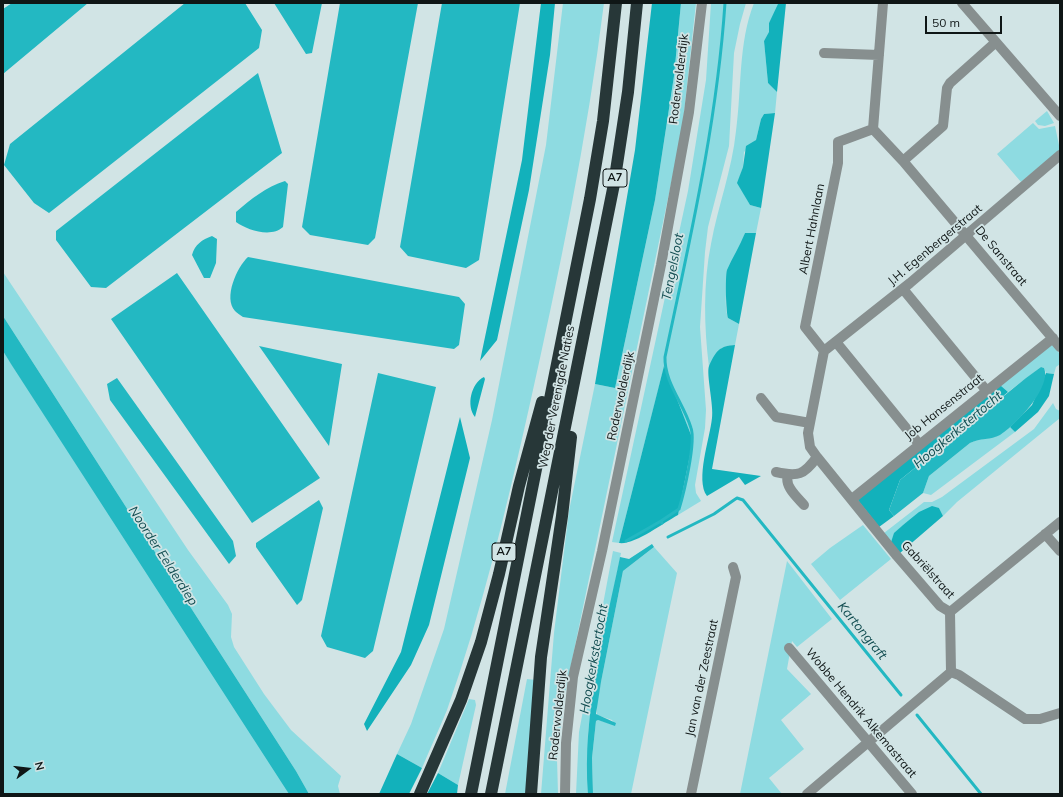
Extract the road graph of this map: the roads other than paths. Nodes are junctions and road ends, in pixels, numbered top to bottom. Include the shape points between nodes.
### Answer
1 (616, 3) edge
2 (637, 3) edge
3 (702, 3) edge
4 (883, 3) edge
5 (962, 3) edge
6 (996, 42) junction
7 (824, 53) dead end
8 (879, 56) junction
9 (1060, 116) edge
10 (873, 129) junction
11 (1060, 155) edge
12 (903, 161) junction
13 (967, 236) junction
14 (903, 289) junction
15 (568, 304) junction
16 (1053, 338) junction
17 (836, 342) junction
18 (1060, 347) edge
19 (824, 351) junction
20 (581, 352) junction
21 (986, 390) junction
22 (761, 398) dead end
23 (810, 424) junction
24 (919, 444) junction
25 (817, 457) junction
26 (776, 472) dead end
27 (788, 475) junction
28 (852, 499) junction
29 (804, 505) dead end
30 (1060, 522) edge
31 (1045, 534) junction
32 (1060, 551) edge
33 (733, 567) dead end
34 (950, 612) junction
35 (790, 648) dead end
36 (951, 672) junction
37 (1060, 713) edge
38 (868, 741) junction
39 (420, 794) edge
40 (471, 794) edge
41 (491, 794) edge
42 (531, 794) edge
43 (565, 794) edge
44 (691, 794) edge
45 (807, 794) edge
46 (912, 794) edge

1 - 15 highway, Weg der Verenigde Naties / A7 via 603,121
2 - 20 highway, Weg der Verenigde Naties / A7 via 628,92 614,184
3 - 43 street, Roderwolderdijk via 689,112 661,265 602,551 573,677 566,743
4 - 8 street
5 - 6 street
6 - 9 street
6 - 12 street via 950,83 947,88 943,126
7 - 8 street
8 - 10 street
10 - 12 street, De Sanstraat
10 - 19 street, Albert Hahnlaan via 838,142 838,164 805,327
11 - 13 street, J.H. Egenbergerstraat
12 - 13 street, De Sanstraat
13 - 14 street, J.H. Egenbergerstraat
13 - 16 street, De Sanstraat
14 - 17 street, J.H. Egenbergerstraat
14 - 21 street
15 - 39 highway, A7 via 519,486 481,642 456,712
15 - 40 highway, Weg der Verenigde Naties / A7
16 - 18 street, De Sanstraat
16 - 21 street, Job Hansenstraat
17 - 19 street, J.H. Egenbergerstraat
17 - 24 street
19 - 23 street
20 - 41 highway, Weg der Verenigde Naties / A7
20 - 42 highway, A7 via 562,516 541,657
21 - 24 street, Job Hansenstraat
22 - 23 street via 776,417
23 - 25 street via 808,440
24 - 28 street, Job Hansenstraat
25 - 27 street via 800,475
25 - 28 street, Gabriëlstraat
26 - 27 street
27 - 29 street via 788,485
28 - 34 street, Gabriëlstraat via 940,606
30 - 31 street
31 - 32 street
31 - 34 street
33 - 44 street, Jan van der Zeestraat via 736,577
34 - 36 street, Gabriëlstraat
35 - 38 street, Wobbe Hendrik Alkemastraat
36 - 37 street via 1025,719 1040,719
36 - 38 street
38 - 45 street
38 - 46 street, Wobbe Hendrik Alkemastraat

